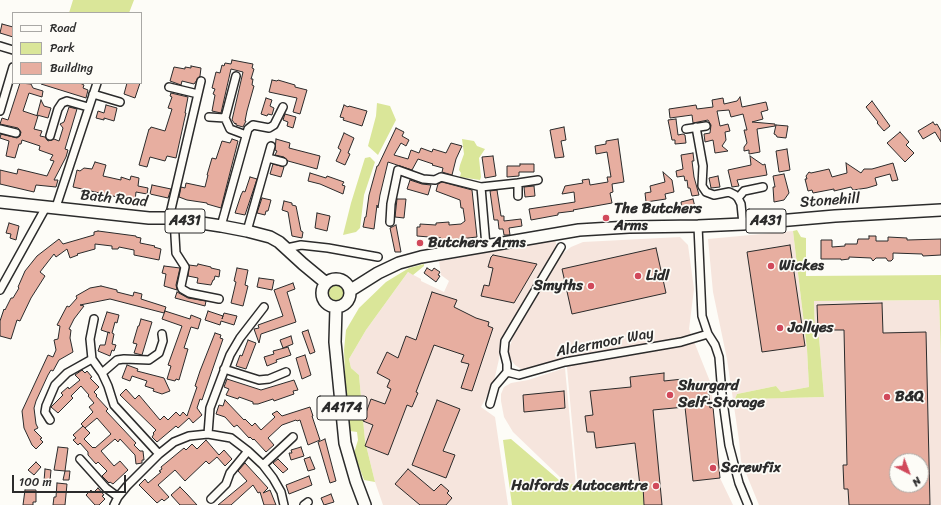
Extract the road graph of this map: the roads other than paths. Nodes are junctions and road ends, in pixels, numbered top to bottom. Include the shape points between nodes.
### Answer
1 (0, 46) edge
2 (12, 50) edge
3 (12, 69) edge
4 (236, 76) dead end
5 (201, 81) dead end
6 (97, 84) edge
7 (169, 87) dead end
8 (2, 94) edge
9 (93, 94) junction
10 (198, 94) junction
11 (120, 102) dead end
12 (283, 106) dead end
13 (88, 107) junction
14 (0, 111) edge
15 (208, 117) dead end
16 (226, 118) junction
17 (706, 126) dead end
18 (696, 127) junction
19 (0, 129) edge
20 (686, 129) dead end
21 (16, 134) dead end
22 (246, 135) junction
23 (50, 136) dead end
24 (271, 146) dead end
25 (268, 158) junction
26 (283, 162) dead end
27 (538, 180) dead end
28 (518, 183) junction
29 (481, 187) junction
30 (763, 187) dead end
31 (518, 196) dead end
32 (738, 198) junction
33 (0, 202) edge
34 (51, 207) junction
35 (941, 210) edge
36 (171, 218) junction
37 (390, 222) dead end
38 (743, 224) junction
39 (221, 226) junction
40 (698, 226) junction
41 (247, 231) junction
42 (486, 246) junction
43 (561, 247) dead end
44 (286, 248) junction
45 (378, 257) dead end
46 (326, 284) junction
47 (0, 290) edge
48 (351, 290) junction
49 (219, 299) dead end
50 (264, 307) dead end
51 (336, 308) junction
52 (94, 320) dead end
53 (162, 334) dead end
54 (708, 334) junction
55 (92, 359) junction
56 (224, 369) junction
57 (286, 372) dead end
58 (507, 372) junction
59 (102, 373) junction
60 (490, 404) dead end
61 (50, 420) dead end
62 (208, 434) junction
63 (293, 436) dead end
64 (248, 451) junction
65 (160, 454) junction
66 (80, 459) dead end
67 (263, 465) junction
68 (118, 497) junction
69 (211, 499) dead end
70 (114, 505) edge
71 (284, 505) edge
72 (365, 505) edge
73 (748, 505) edge

1 - 2 street
3 - 8 street
4 - 16 street
5 - 10 street
6 - 9 street
7 - 10 street
8 - 14 street
9 - 11 street
9 - 13 street
10 - 36 street
12 - 22 street via 274,125 269,128 253,125
13 - 23 street via 67,101 62,103
13 - 34 street via 72,161
15 - 16 street
16 - 22 street via 230,129
17 - 18 street
18 - 20 street
18 - 32 street via 704,189 714,195 729,192
19 - 21 street
22 - 39 street
24 - 25 street
25 - 26 street
25 - 41 street
27 - 28 street
28 - 29 street
28 - 31 street
29 - 37 street via 441,177 435,180 423,179 398,170
29 - 42 street
30 - 32 street via 744,191
32 - 38 street
33 - 34 main road, Bath Road / A431
34 - 36 main road, Bath Road / A431 via 149,218
34 - 47 street
35 - 38 main road, Stonehill / A431
36 - 39 main road, Bath Road / A431
36 - 49 street via 176,253 185,267 182,289 189,293
38 - 40 main road, Stonehill / A431
39 - 41 main road, Bath Road / A431
40 - 42 main road, A431 via 579,230
40 - 54 street via 702,316
41 - 44 main road, Bath Road / A431 via 270,237
42 - 48 main road, A431 via 399,263 370,276
43 - 58 street via 505,341
44 - 45 street via 301,245
44 - 46 main road, Bath Road / A431
46 - 48 main road via 333,279 339,279
46 - 51 main road via 322,289 323,300
48 - 51 main road, A431 via 350,300
50 - 56 street via 240,338
51 - 72 main road, A4174 via 335,348 345,443
52 - 55 street via 90,339
53 - 59 street via 163,341 159,353 148,360 117,360
54 - 58 street, Aldermoor Way via 681,342 565,362 519,375
54 - 73 street via 719,357 729,445 738,482
55 - 59 street
55 - 61 street via 68,373 55,385 45,412
56 - 57 street via 259,380
56 - 62 street via 210,408
58 - 60 street via 495,386
59 - 65 street via 114,405
62 - 64 street via 231,438
62 - 65 street via 189,436 174,442
63 - 67 street
64 - 67 street
64 - 69 street via 230,472 226,484
65 - 68 street
66 - 68 street via 106,488
67 - 71 street via 281,492
68 - 70 street

